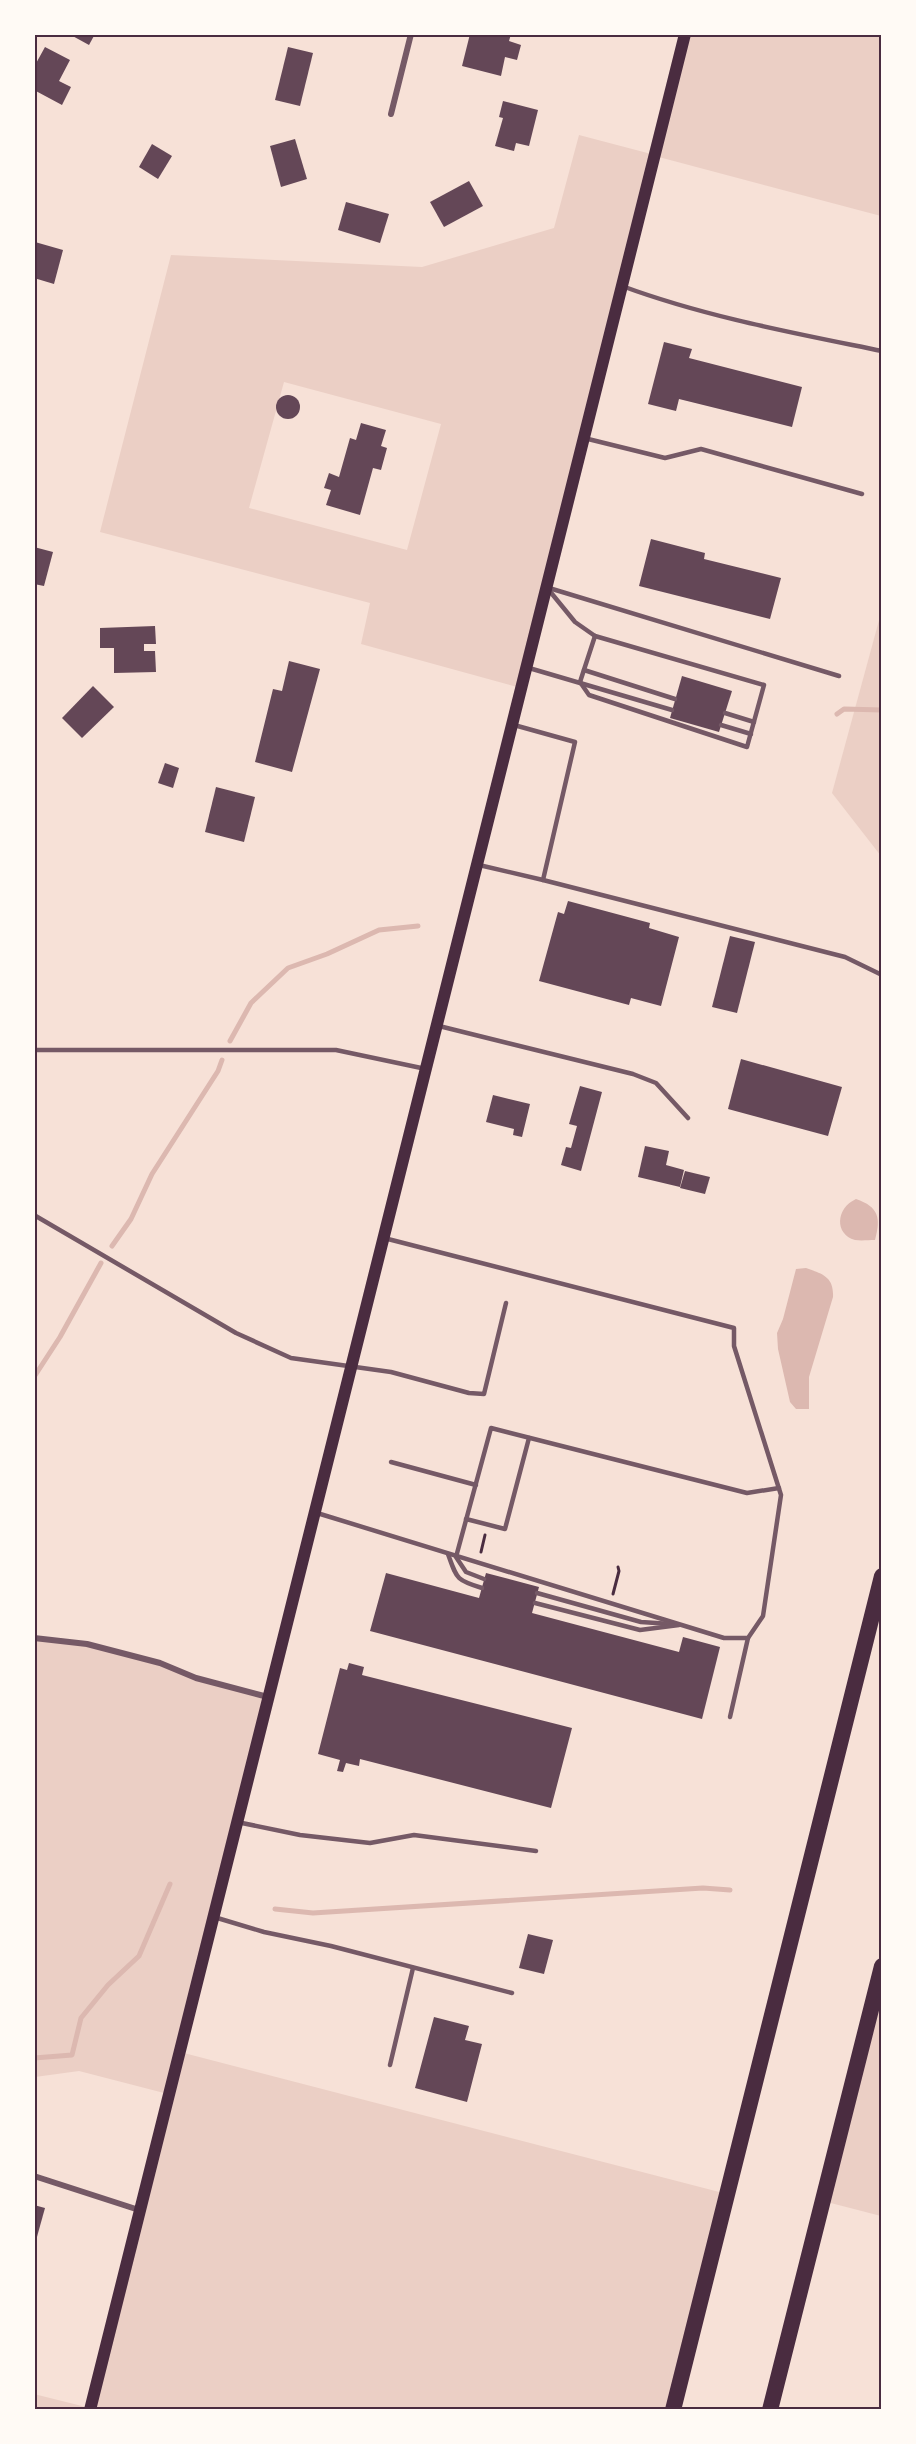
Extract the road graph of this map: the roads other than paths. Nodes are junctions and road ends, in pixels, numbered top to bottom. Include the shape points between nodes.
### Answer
1 (411, 34) edge
2 (685, 34) edge
3 (391, 114) dead end
4 (622, 285) junction
5 (882, 351) edge
6 (584, 438) junction
7 (862, 494) dead end
8 (546, 587) junction
9 (595, 636) junction
10 (526, 668) junction
11 (584, 670) junction
12 (839, 676) dead end
13 (580, 682) junction
14 (675, 699) dead end
15 (672, 710) dead end
16 (725, 713) dead end
17 (754, 722) junction
18 (512, 724) junction
19 (722, 725) dead end
20 (751, 734) junction
21 (477, 865) junction
22 (543, 880) junction
23 (882, 975) edge
24 (437, 1025) junction
25 (34, 1050) edge
26 (426, 1069) junction
27 (688, 1118) dead end
28 (34, 1215) edge
29 (384, 1238) junction
30 (506, 1303) dead end
31 (351, 1368) junction
32 (529, 1438) junction
33 (391, 1462) dead end
34 (476, 1485) junction
35 (779, 1488) junction
36 (315, 1512) junction
37 (466, 1519) junction
38 (448, 1554) junction
39 (456, 1557) junction
40 (882, 1576) edge
41 (484, 1579) dead end
42 (482, 1588) dead end
43 (537, 1593) dead end
44 (535, 1603) dead end
45 (682, 1624) junction
46 (34, 1638) edge
47 (748, 1638) junction
48 (269, 1697) junction
49 (730, 1717) dead end
50 (237, 1822) junction
51 (536, 1851) dead end
52 (214, 1917) junction
53 (882, 1966) edge
54 (413, 1968) junction
55 (512, 1993) dead end
56 (390, 2066) dead end
57 (34, 2175) edge
58 (139, 2210) junction
59 (90, 2409) edge
60 (673, 2409) edge
61 (770, 2409) edge

1 - 3 street
2 - 4 main road
4 - 5 lane via 672,304 746,324
4 - 6 main road
6 - 7 lane via 665,458 701,449
6 - 8 main road
8 - 9 lane via 575,622
8 - 10 main road
8 - 12 lane
9 - 11 lane
9 - 17 lane via 764,685
10 - 13 lane
10 - 18 main road
11 - 13 lane
11 - 14 lane
13 - 15 lane
13 - 20 lane via 589,694 747,747
16 - 17 lane
17 - 20 lane
18 - 21 main road
18 - 22 lane via 575,742
19 - 20 lane
21 - 22 lane
21 - 24 main road
22 - 23 lane via 845,957
24 - 26 main road
24 - 27 lane via 633,1074 656,1083
25 - 26 lane via 336,1050
26 - 29 main road
28 - 31 lane via 236,1333 291,1358
29 - 31 main road
29 - 35 lane via 734,1328 734,1346
30 - 31 lane via 484,1394 391,1372
31 - 36 main road
32 - 34 lane via 491,1428
32 - 35 lane via 747,1493
32 - 37 lane via 505,1529
33 - 34 lane
34 - 37 lane
35 - 47 lane via 763,1617
36 - 38 lane
36 - 48 main road
37 - 39 lane
38 - 39 lane
38 - 42 lane via 462,1582
39 - 41 lane via 466,1572
39 - 45 lane
40 - 60 highway
43 - 45 lane via 641,1622
44 - 45 lane via 640,1630
45 - 47 lane via 724,1638
46 - 48 street via 87,1644
47 - 49 lane
48 - 50 main road
50 - 51 lane via 300,1835 370,1843 414,1835
50 - 52 main road
52 - 54 lane
52 - 58 main road
53 - 61 highway
54 - 55 lane
54 - 56 lane
57 - 58 street
58 - 59 main road

